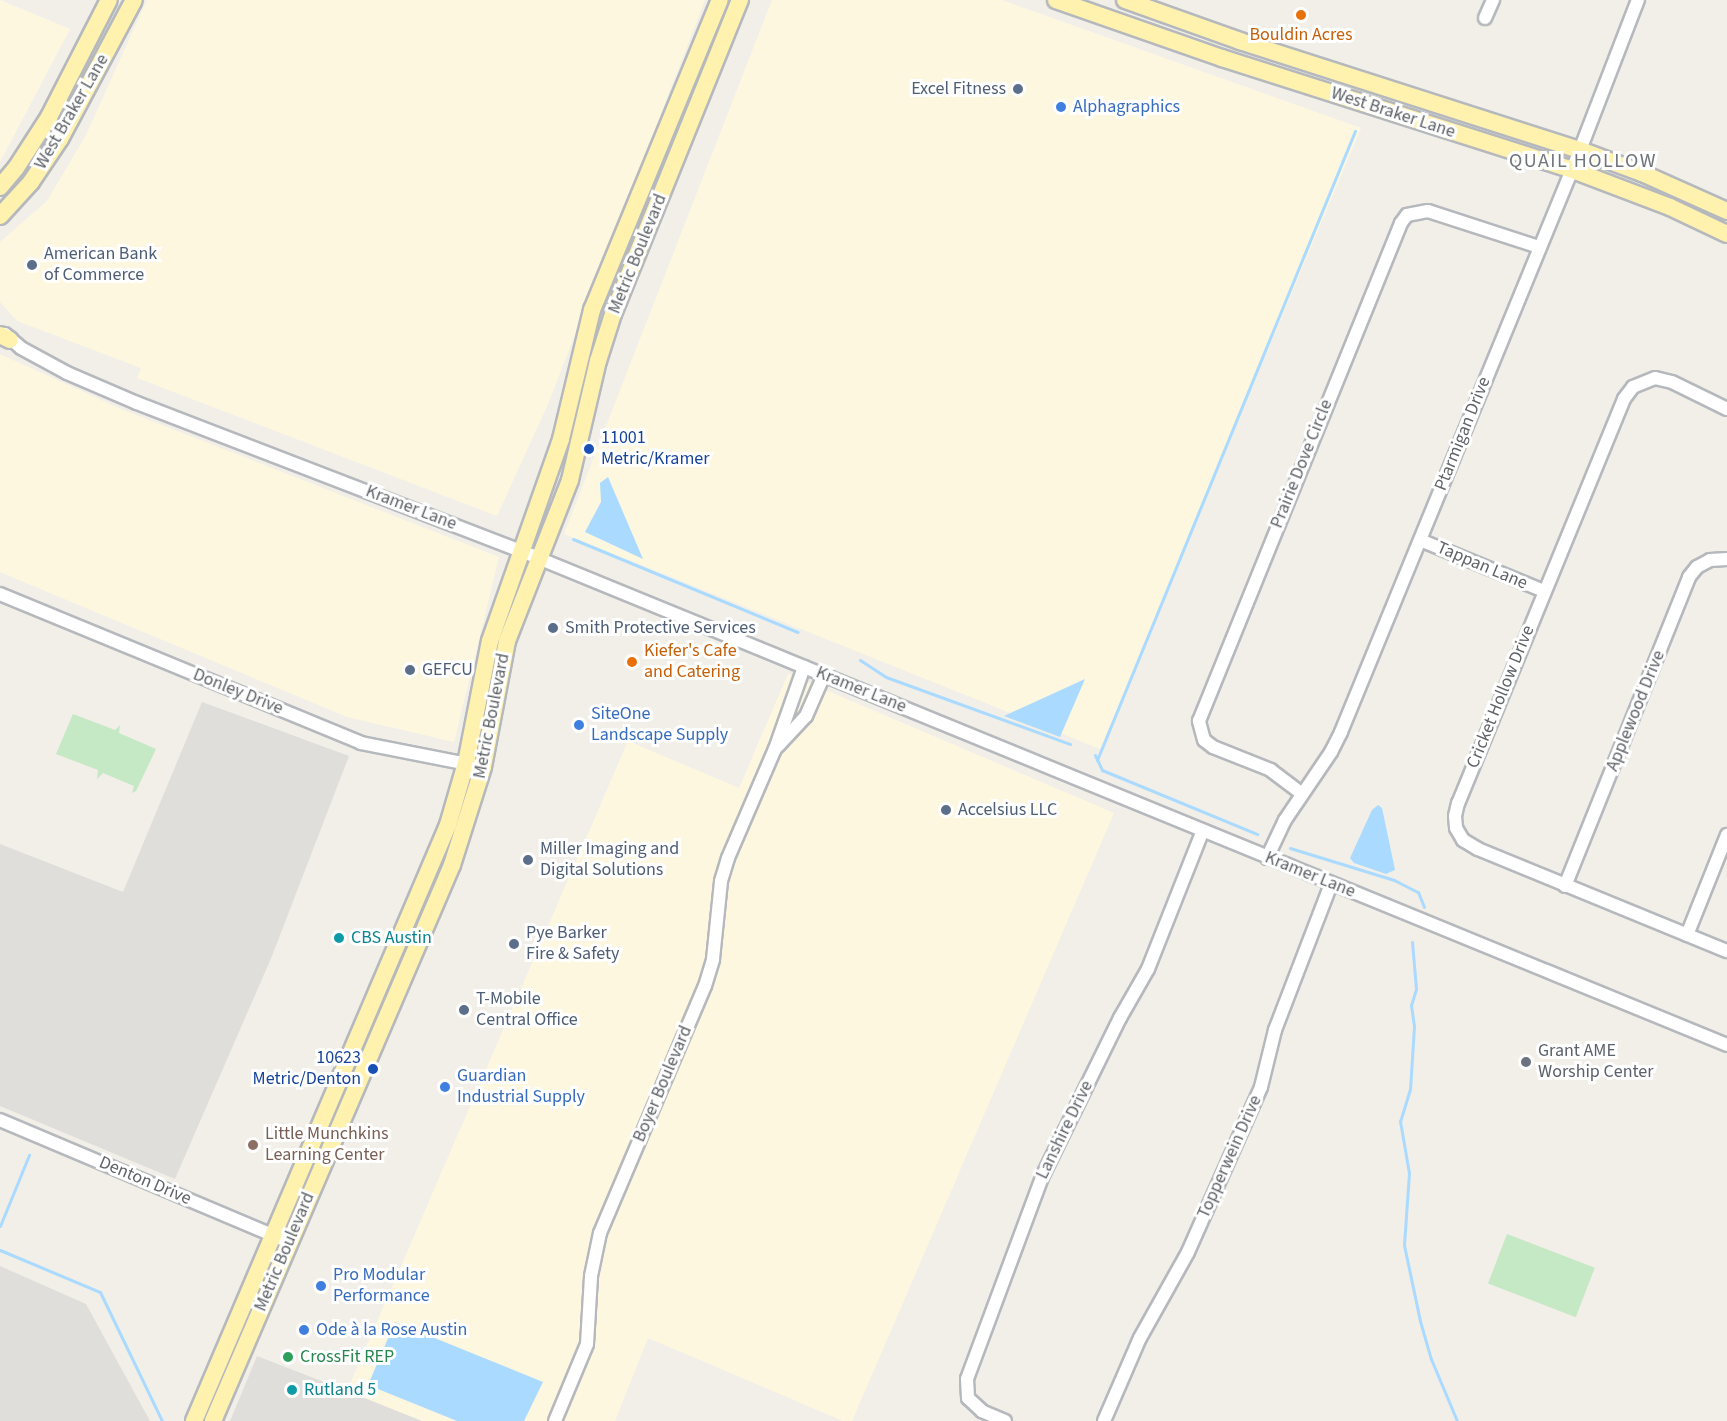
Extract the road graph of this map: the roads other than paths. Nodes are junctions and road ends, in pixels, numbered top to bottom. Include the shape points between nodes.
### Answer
1 (109, 0) edge
2 (134, 0) edge
3 (720, 0) edge
4 (740, 0) edge
5 (1056, 0) edge
6 (1125, 0) edge
7 (1492, 0) edge
8 (1638, 0) edge
9 (1485, 18) dead end
10 (94, 27) junction
11 (116, 35) junction
12 (1232, 38) junction
13 (1222, 58) junction
14 (1580, 150) junction
15 (1570, 170) junction
16 (0, 187) edge
17 (634, 211) junction
18 (1727, 211) edge
19 (0, 216) edge
20 (651, 219) junction
21 (1727, 234) edge
22 (1539, 247) junction
23 (3, 335) edge
24 (1727, 409) edge
25 (1420, 540) junction
26 (521, 551) junction
27 (538, 558) junction
28 (1727, 558) edge
29 (1544, 591) junction
30 (0, 594) edge
31 (804, 667) junction
32 (824, 675) junction
33 (775, 748) junction
34 (466, 763) junction
35 (483, 767) junction
36 (1301, 793) junction
37 (1203, 830) junction
38 (1727, 835) edge
39 (1267, 858) junction
40 (1331, 884) junction
41 (1565, 886) junction
42 (1686, 935) junction
43 (1727, 951) edge
44 (1727, 1045) edge
45 (0, 1120) edge
46 (273, 1235) junction
47 (289, 1242) junction
48 (194, 1421) edge
49 (213, 1421) edge
50 (555, 1421) edge
51 (1005, 1421) edge
52 (1104, 1421) edge

1 - 10 main road, West Braker Lane
2 - 11 main road, West Braker Lane
3 - 17 main road, Metric Boulevard
4 - 20 main road, Metric Boulevard
5 - 13 main road, West Braker Lane
6 - 12 main road, West Braker Lane
7 - 9 street
8 - 14 street, Ptarmigan Drive
10 - 11 main road
10 - 16 main road, West Braker Lane via 49,117
11 - 19 main road, West Braker Lane via 42,168
12 - 13 main road
12 - 14 main road, West Braker Lane
13 - 15 main road, West Braker Lane
14 - 15 street, Ptarmigan Drive
14 - 18 main road, West Braker Lane
15 - 21 main road, West Braker Lane via 1670,207
15 - 22 street, Ptarmigan Drive
17 - 20 main road
17 - 26 main road, Metric Boulevard via 592,310 561,439
20 - 27 main road, Metric Boulevard via 613,314 570,480
22 - 25 street, Ptarmigan Drive
22 - 36 street, Prairie Dove Circle via 1428,211 1407,215 1401,223 1199,721 1204,740 1213,747 1271,770
23 - 26 street, Kramer Lane via 67,373 136,403
24 - 29 street, Cricket Hollow Drive via 1672,382 1655,378 1633,387 1624,399
25 - 29 street, Tappan Lane
25 - 36 street, Ptarmigan Drive via 1341,732
26 - 27 street, Kramer Lane
26 - 34 main road, Metric Boulevard via 490,641
27 - 31 street, Kramer Lane
27 - 35 main road, Metric Boulevard via 507,641
28 - 41 street, Applewood Drive via 1710,560 1689,577
29 - 41 street, Cricket Hollow Drive via 1455,816 1462,840
30 - 34 street, Donley Drive via 361,743
31 - 32 street, Kramer Lane
31 - 33 street, Boyer Boulevard
32 - 33 street, Boyer Boulevard via 806,716
32 - 37 street, Kramer Lane
33 - 50 street, Boyer Boulevard via 723,873 718,932 705,986 600,1233 591,1276 587,1344
34 - 35 street, Donley Drive
34 - 46 main road, Metric Boulevard via 435,858
35 - 47 main road, Metric Boulevard via 452,865
36 - 39 street, Ptarmigan Drive
37 - 39 street, Kramer Lane
37 - 51 street, Lanshire Drive via 1148,969 1042,1177 967,1379 968,1398 982,1411
38 - 42 street
39 - 40 street, Kramer Lane
40 - 44 street, Kramer Lane
40 - 52 street, Topperwein Drive via 1275,1030 1261,1087 1188,1252 1140,1338
41 - 42 street, Cricket Hollow Drive
42 - 43 street, Cricket Hollow Drive
45 - 46 street, Denton Drive
46 - 47 street, Denton Drive
46 - 48 main road, Metric Boulevard
47 - 49 main road, Metric Boulevard

